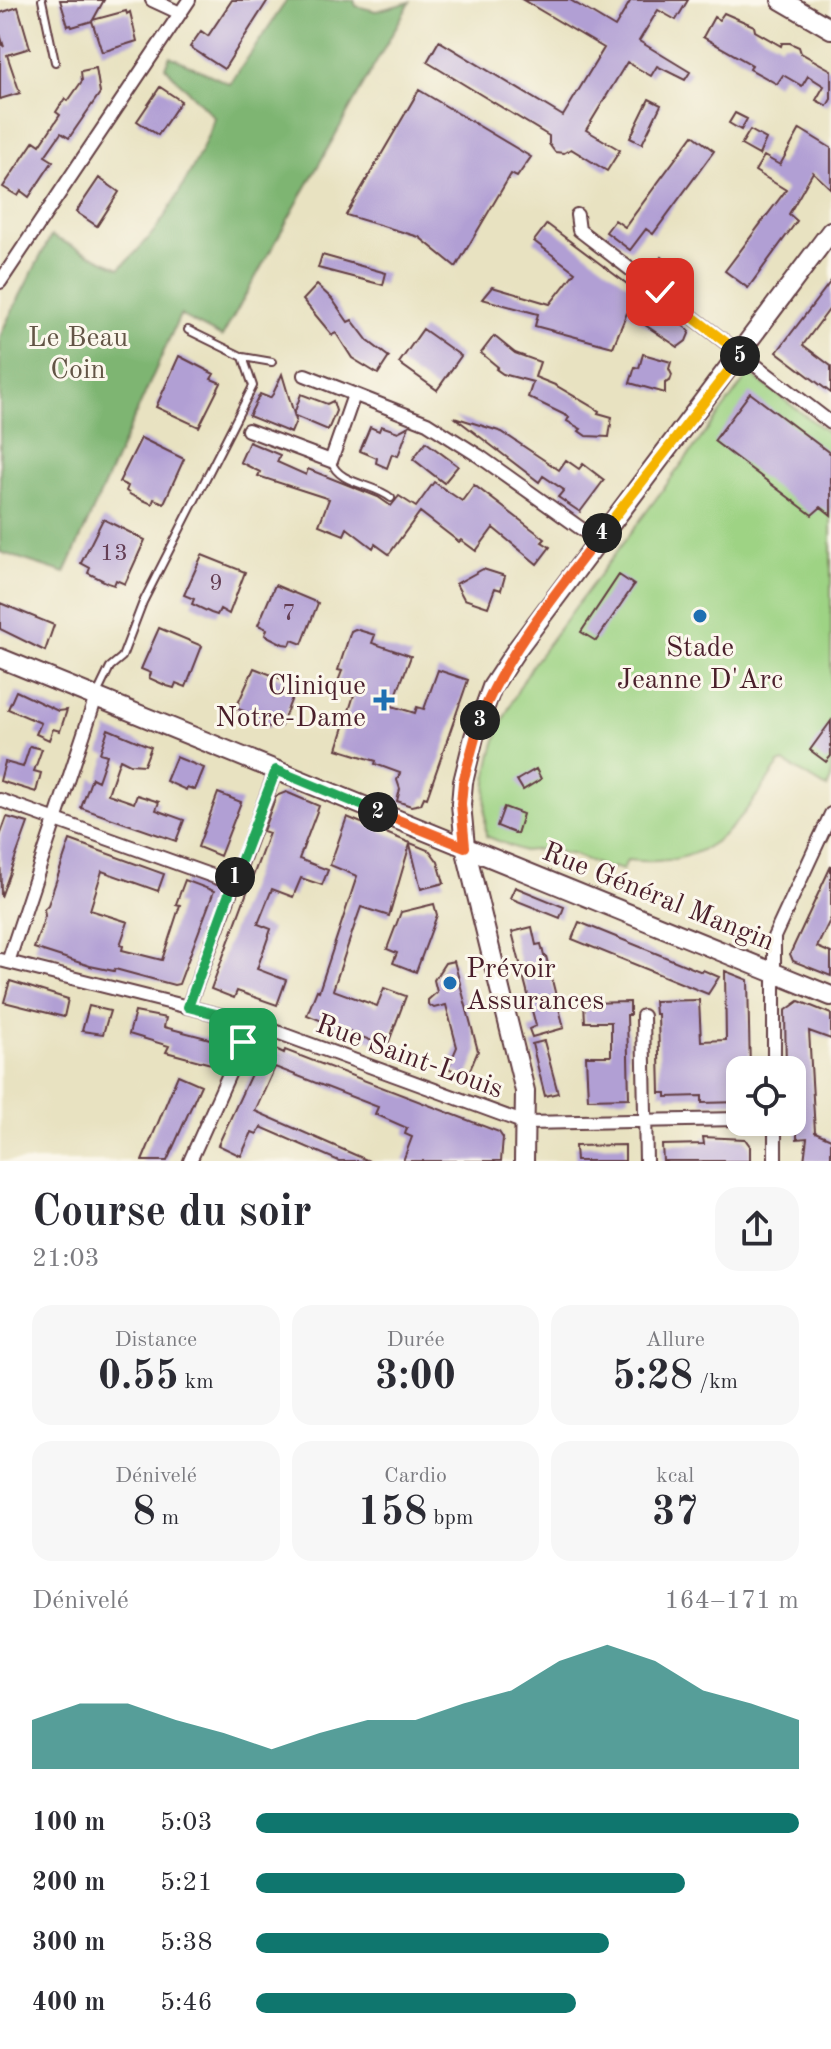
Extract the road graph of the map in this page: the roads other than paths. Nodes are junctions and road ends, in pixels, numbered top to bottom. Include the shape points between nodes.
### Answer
1 (42, 0) edge
2 (152, 0) edge
3 (189, 0) edge
4 (781, 0) edge
5 (180, 13) junction
6 (831, 29) edge
7 (55, 62) dead end
8 (577, 215) dead end
9 (831, 231) edge
10 (0, 282) edge
11 (188, 330) dead end
12 (741, 354) junction
13 (243, 357) junction
14 (272, 362) dead end
15 (305, 375) dead end
16 (354, 395) junction
17 (831, 423) edge
18 (248, 430) dead end
19 (331, 461) junction
20 (391, 498) dead end
21 (597, 540) junction
22 (0, 658) edge
23 (96, 697) junction
24 (276, 770) junction
25 (0, 800) edge
26 (831, 814) edge
27 (55, 820) junction
28 (465, 847) junction
29 (232, 883) junction
30 (4, 961) edge
31 (772, 971) junction
32 (831, 996) edge
33 (188, 1007) junction
34 (643, 1016) dead end
35 (252, 1023) junction
36 (774, 1056) edge
37 (726, 1119) edge
38 (645, 1121) junction
39 (525, 1123) junction
40 (775, 1136) edge
41 (190, 1161) edge
42 (524, 1161) edge
43 (646, 1161) edge
44 (775, 1161) edge

1 - 7 lane
2 - 5 street
3 - 5 street
4 - 6 street
5 - 10 street
8 - 12 street via 579,230
9 - 12 street
11 - 13 lane
12 - 17 street
12 - 21 street
13 - 14 lane
13 - 23 lane via 253,386 143,602 122,657 110,667
15 - 16 street
16 - 19 street
16 - 21 street via 427,423
18 - 19 street
19 - 20 lane via 344,477
21 - 28 street via 492,687 463,782
22 - 23 street, Rue Général Mangin
23 - 24 street, Rue Général Mangin
23 - 27 street
24 - 28 street, Rue Général Mangin
24 - 29 street
25 - 27 street
26 - 31 street via 774,937
27 - 29 street
27 - 30 street
28 - 31 street, Rue Général Mangin
28 - 39 street via 525,1091
29 - 33 street
30 - 33 street, Rue Saint-Louis
31 - 32 street, Rue Général Mangin
31 - 36 street
33 - 35 street, Rue Saint-Louis
34 - 38 street
35 - 39 street, Rue Saint-Louis
35 - 41 street
37 - 38 street
38 - 39 street
38 - 43 street
39 - 42 street
40 - 44 street

